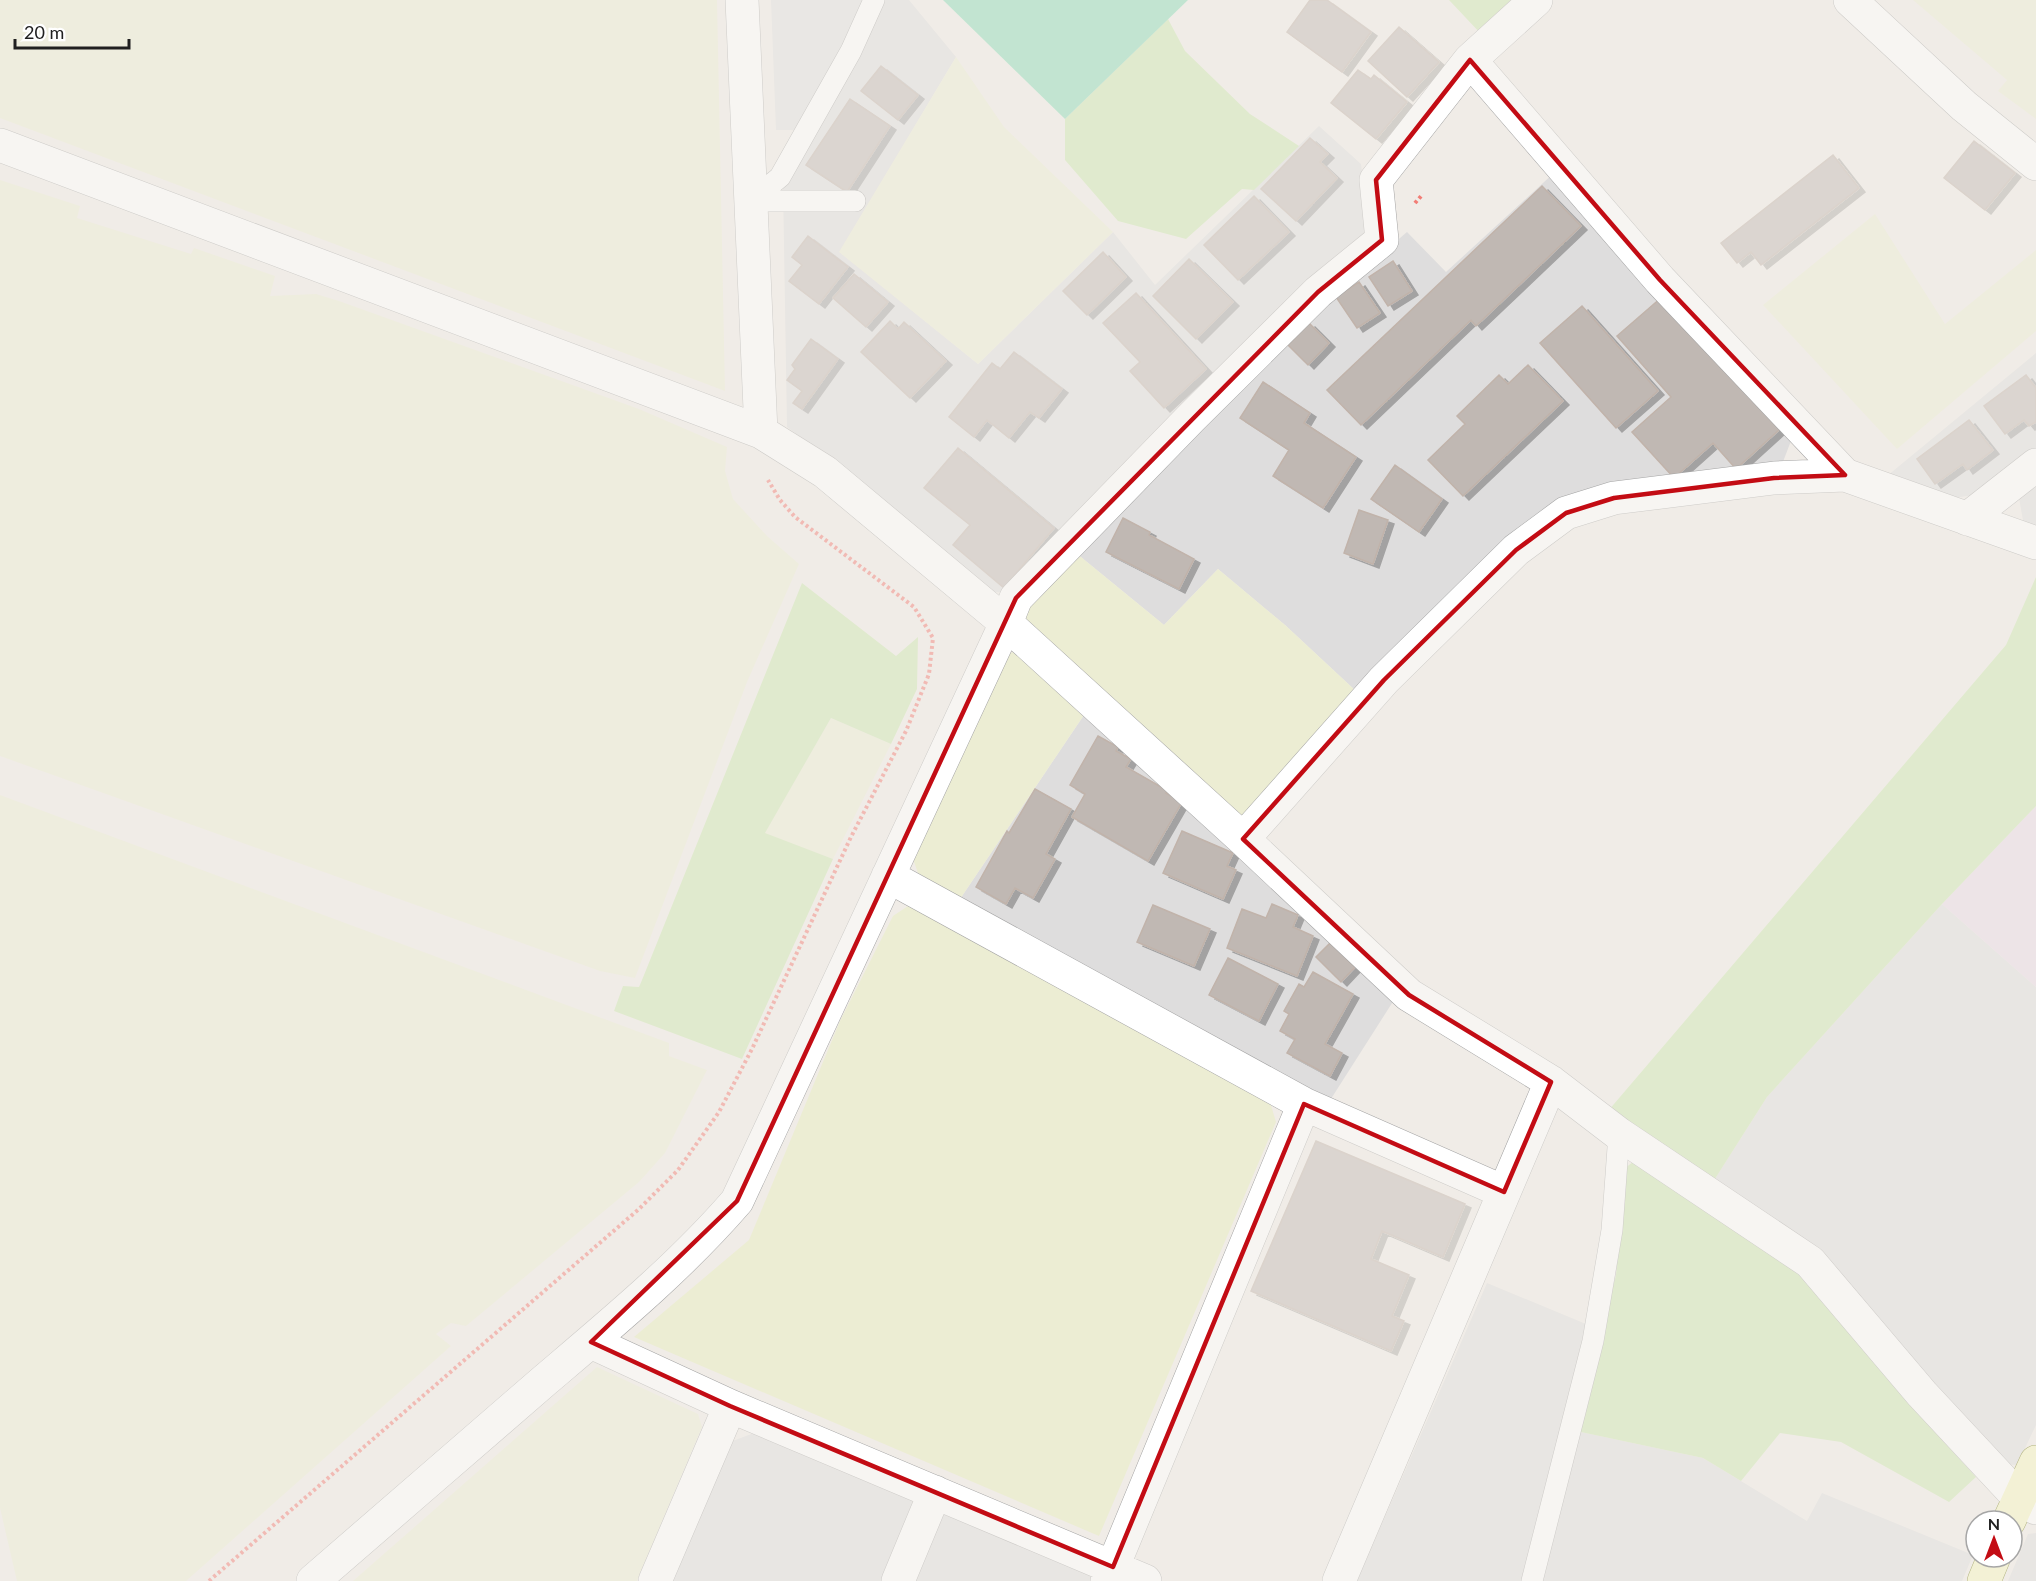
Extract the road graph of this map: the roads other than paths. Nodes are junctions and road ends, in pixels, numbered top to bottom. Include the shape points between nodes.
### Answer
1 (742, 0) edge
2 (874, 0) edge
3 (1536, 0) edge
4 (1850, 0) edge
5 (1470, 60) junction
6 (0, 145) edge
7 (2036, 164) edge
8 (751, 201) junction
9 (855, 201) dead end
10 (761, 432) junction
11 (2036, 465) edge
12 (1845, 475) junction
13 (1967, 519) junction
14 (2036, 543) edge
15 (1006, 623) junction
16 (1243, 839) junction
17 (888, 876) junction
18 (1551, 1082) junction
19 (1304, 1104) junction
20 (1619, 1134) junction
21 (1504, 1192) junction
22 (591, 1342) junction
23 (730, 1406) junction
24 (2036, 1462) edge
25 (935, 1492) junction
26 (2021, 1509) edge
27 (1110, 1574) edge
28 (313, 1581) edge
29 (655, 1581) edge
30 (898, 1581) edge
31 (1146, 1581) edge
32 (1339, 1581) edge
33 (1532, 1581) edge

1 - 8 street
2 - 8 lane via 851,51 780,177
3 - 5 street
4 - 7 street via 1964,105
5 - 12 street via 1660,280
5 - 15 street via 1376,180 1382,240 1318,292 1166,444 1016,598
6 - 10 street
8 - 9 lane
8 - 10 street
10 - 15 street via 825,472
11 - 13 street
12 - 13 street
12 - 16 street via 1774,478 1614,498 1566,513 1516,550 1384,680
13 - 14 street
15 - 16 street
15 - 17 street
16 - 18 street via 1409,995
17 - 19 street
17 - 22 street via 737,1201
18 - 20 street
18 - 21 street
19 - 21 street
19 - 27 street
20 - 26 street via 1810,1262
20 - 33 lane via 1612,1230 1593,1341
21 - 32 street
22 - 23 street
22 - 28 street
23 - 25 street
23 - 29 street
24 - 26 street
25 - 27 street
25 - 30 street
27 - 31 street

